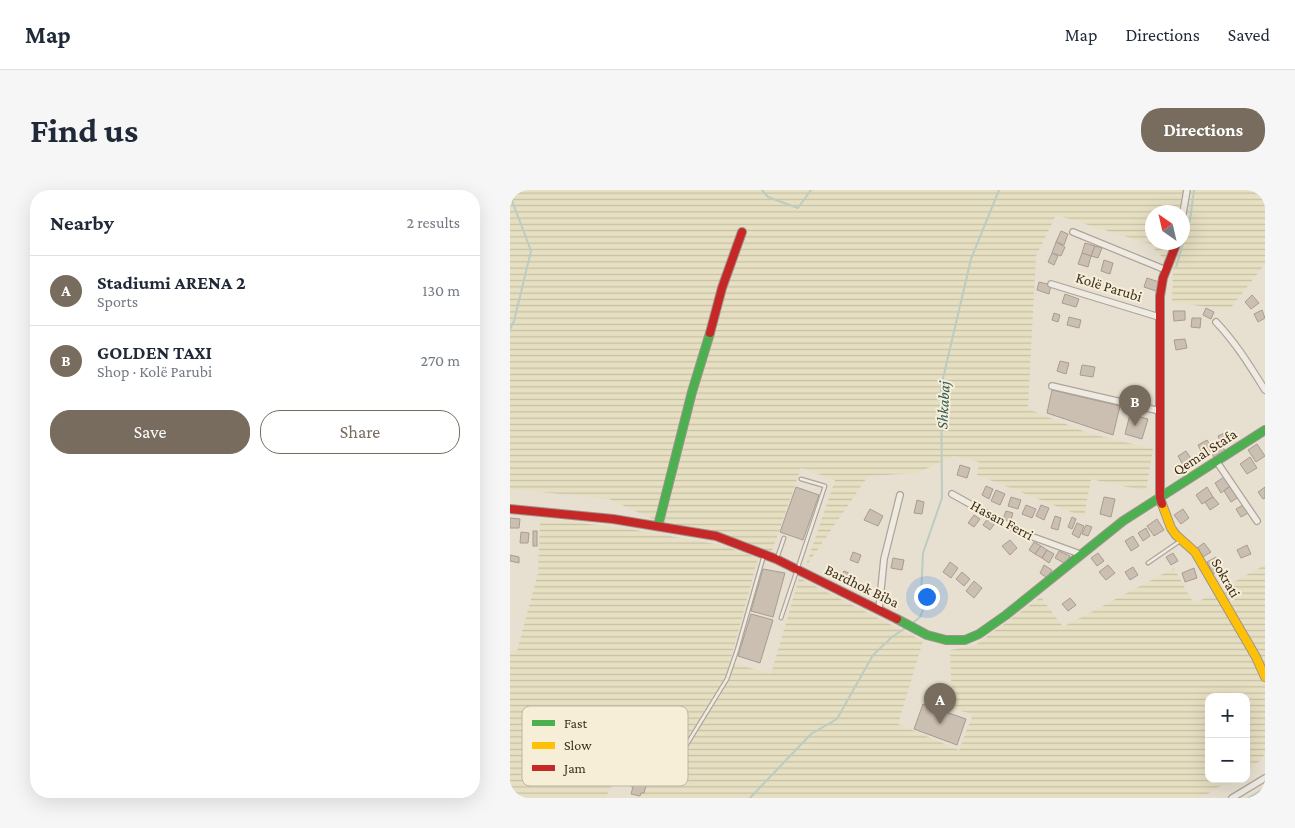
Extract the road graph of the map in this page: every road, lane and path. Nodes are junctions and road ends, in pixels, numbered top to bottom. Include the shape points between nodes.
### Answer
1 (1187, 190) edge
2 (1184, 205) edge
3 (742, 232) dead end
4 (1073, 232) dead end
5 (1173, 250) edge
6 (1166, 270) junction
7 (1051, 284) dead end
8 (1159, 317) junction
9 (1216, 322) dead end
10 (1052, 386) dead end
11 (1265, 390) edge
12 (1160, 411) junction
13 (1265, 430) edge
14 (1217, 462) junction
15 (801, 479) dead end
16 (952, 494) dead end
17 (900, 495) dead end
18 (1160, 498) junction
19 (510, 509) edge
20 (1257, 521) dead end
21 (658, 526) junction
22 (784, 538) dead end
23 (1181, 540) junction
24 (764, 554) junction
25 (1080, 554) junction
26 (776, 559) junction
27 (1148, 563) dead end
28 (797, 570) junction
29 (879, 609) junction
30 (781, 618) dead end
31 (1265, 677) edge
32 (688, 743) edge
33 (1265, 778) edge
34 (1232, 798) edge

1 - 2 street
3 - 21 street via 702,356
4 - 6 street
5 - 6 street, Kolë Parubi
6 - 8 street, Kolë Parubi via 1161,286
7 - 8 street, Kolë Parubi
8 - 12 street, Kolë Parubi
9 - 11 street via 1241,352
10 - 12 street
12 - 18 street, Kolë Parubi
13 - 14 street, Qemal Stafa
14 - 18 street, Qemal Stafa
14 - 20 street
15 - 28 lane via 825,486
16 - 25 street, Hasan Ferri via 1022,533
17 - 29 street via 884,560
18 - 23 street, Sokrati via 1171,528
18 - 25 street, Bardhok Biba
19 - 21 street, Bardhok Biba via 577,514
21 - 24 street, Bardhok Biba via 716,536
22 - 26 lane
23 - 27 lane
23 - 31 street, Sokrati via 1195,552
24 - 26 street, Bardhok Biba
24 - 32 lane via 727,679
25 - 29 street, Bardhok Biba via 1006,615 966,640 946,640 927,635
26 - 28 street, Bardhok Biba
28 - 29 street, Bardhok Biba
28 - 30 lane
33 - 34 street

